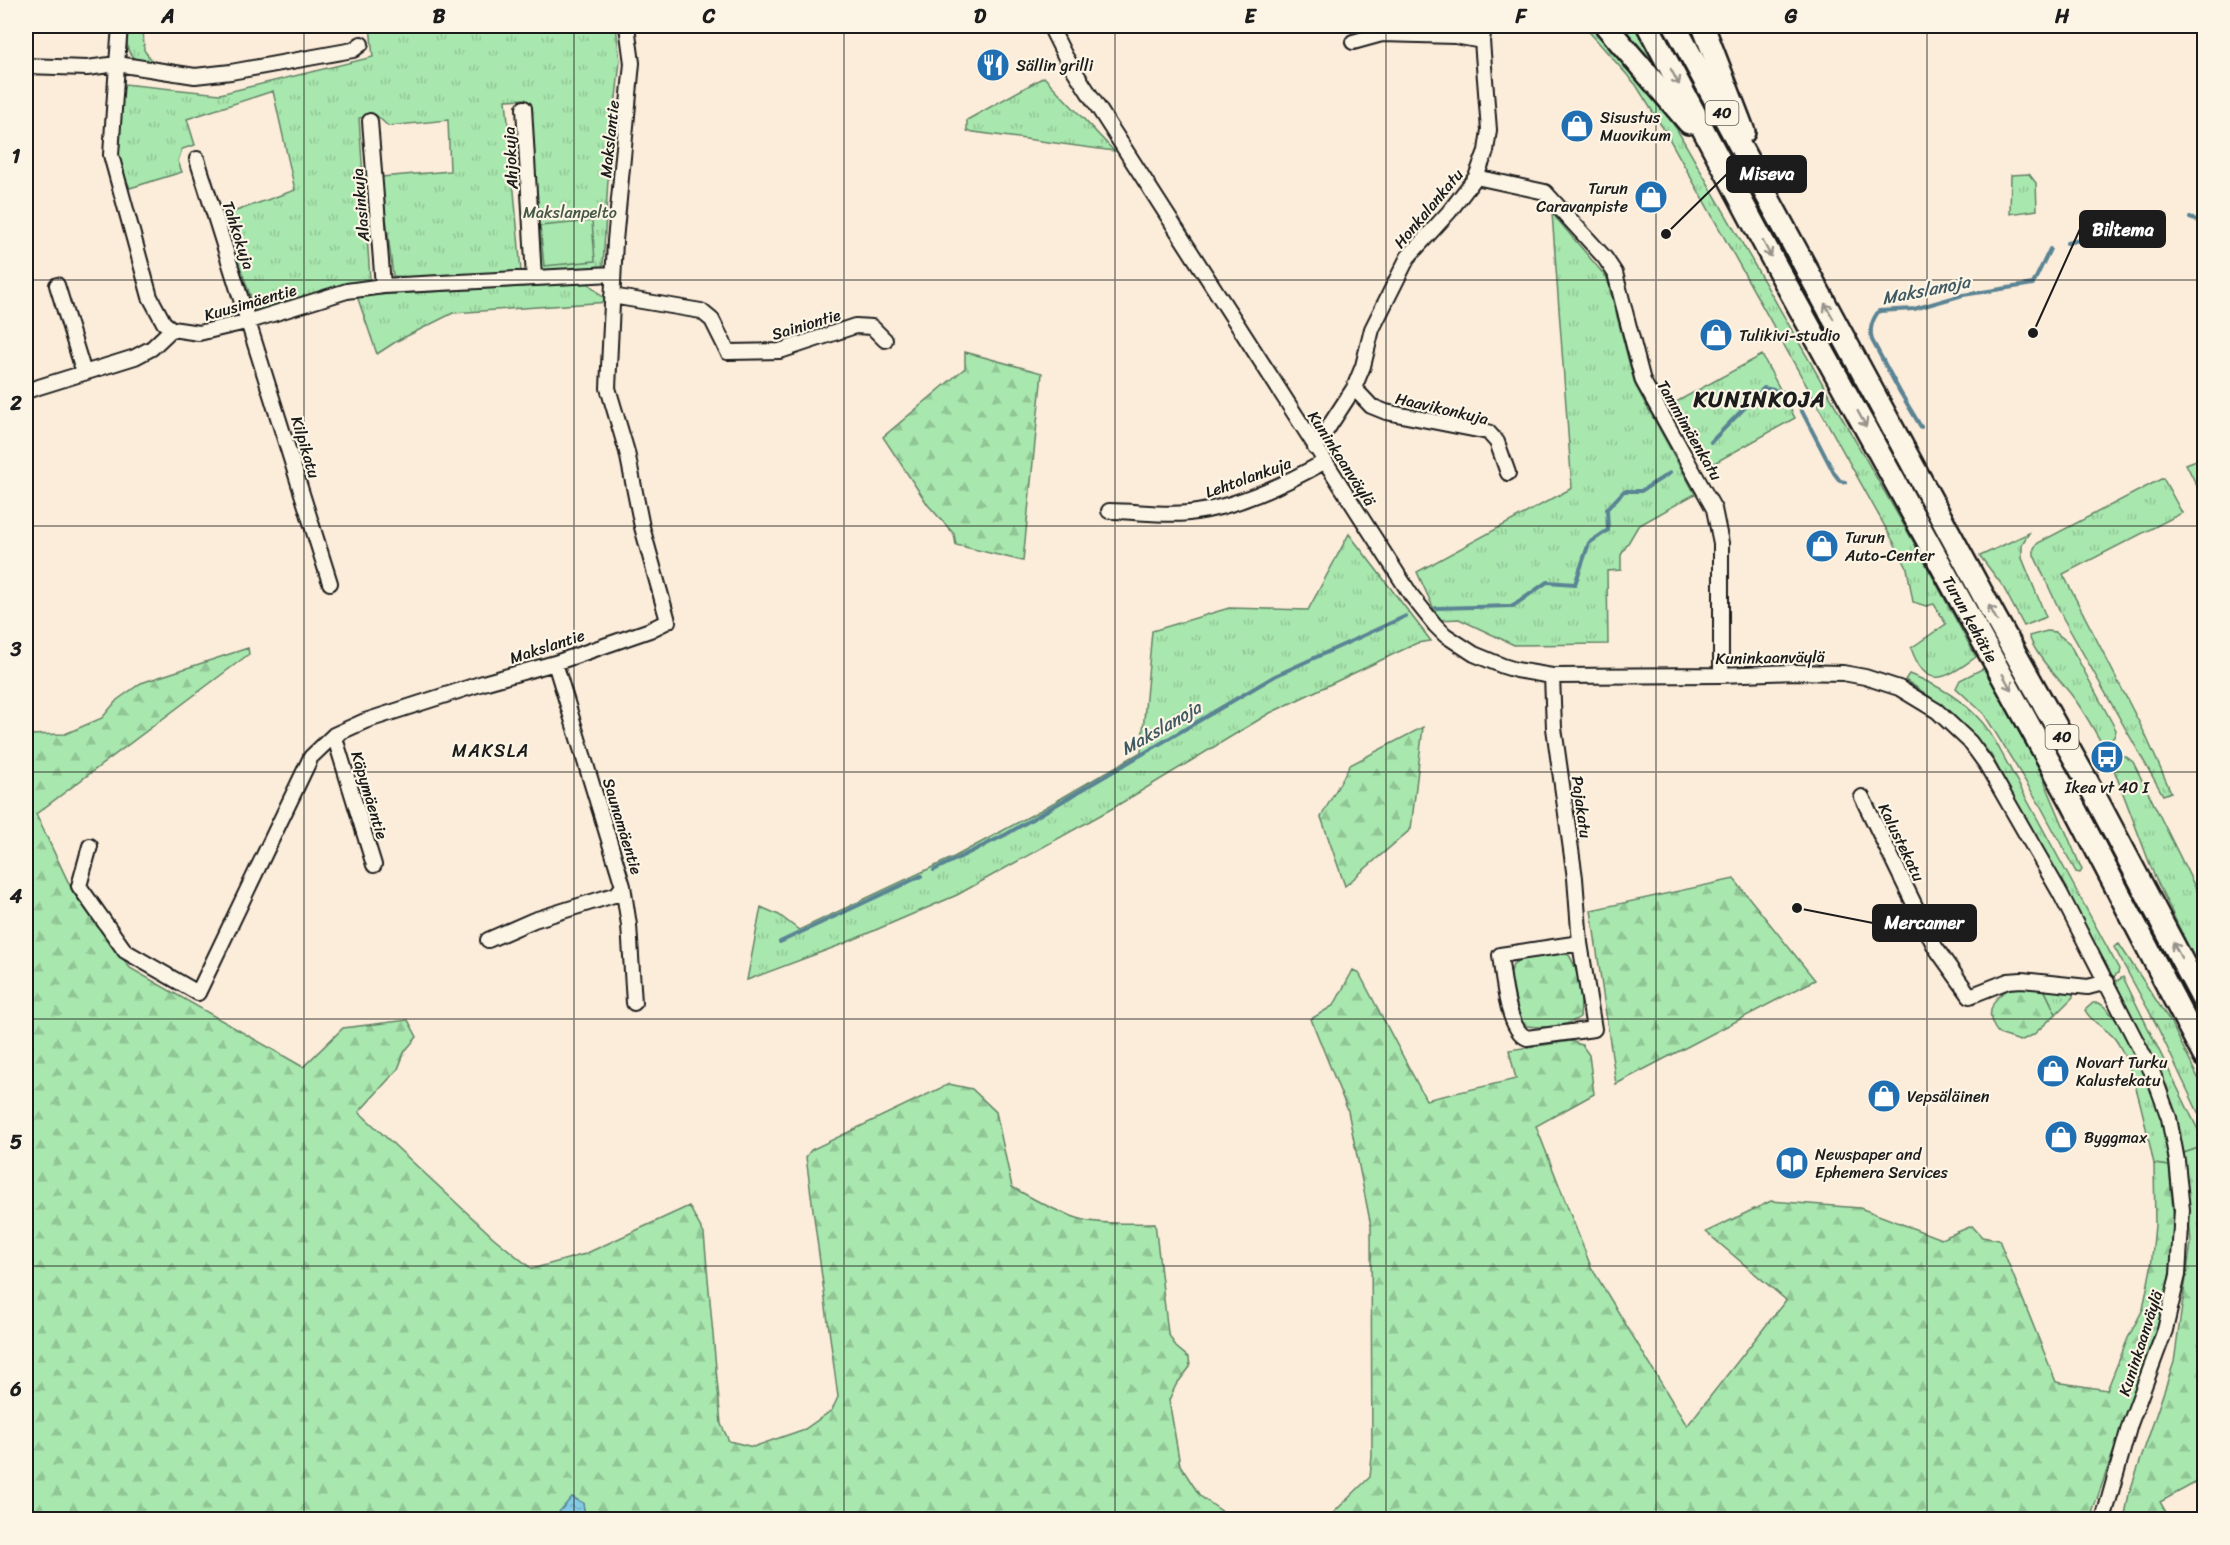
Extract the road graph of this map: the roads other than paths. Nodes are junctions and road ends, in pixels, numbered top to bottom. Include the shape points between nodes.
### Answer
1 (120, 26) edge
2 (627, 26) edge
3 (1050, 26) edge
4 (1484, 26) edge
5 (1606, 26) edge
6 (1648, 26) edge
7 (1675, 26) edge
8 (1703, 26) edge
9 (1482, 41) junction
10 (1353, 42) dead end
11 (362, 44) dead end
12 (117, 64) junction
13 (26, 66) edge
14 (524, 108) dead end
15 (370, 121) dead end
16 (1716, 155) junction
17 (197, 159) dead end
18 (1476, 177) junction
19 (1769, 200) junction
20 (613, 274) junction
21 (534, 278) junction
22 (57, 285) dead end
23 (383, 286) junction
24 (612, 296) junction
25 (250, 321) junction
26 (172, 329) junction
27 (885, 340) dead end
28 (84, 373) junction
29 (1354, 388) junction
30 (26, 391) edge
31 (1315, 448) junction
32 (1324, 462) junction
33 (1508, 473) dead end
34 (1109, 511) dead end
35 (330, 583) dead end
36 (555, 663) junction
37 (1721, 675) junction
38 (1552, 676) junction
39 (334, 735) junction
40 (1862, 797) dead end
41 (90, 846) dead end
42 (374, 865) dead end
43 (623, 886) junction
44 (488, 940) dead end
45 (1580, 943) junction
46 (2107, 982) junction
47 (2205, 1002) edge
48 (634, 1003) dead end
49 (2205, 1056) edge
50 (2103, 1520) edge

1 - 12 street
2 - 20 street, Makslantie via 632,63
3 - 31 street, Kuninkaanväylä via 1065,56
4 - 9 street, Honkalankatu
5 - 16 highway
6 -> 16 highway, Turun kehätie / 40
7 - 19 highway, Turun kehätie / 40
8 - 19 highway
9 - 10 street via 1455,36 1382,34
9 - 18 street, Honkalankatu via 1489,130
11 - 12 street via 353,50 195,76
12 - 13 street via 87,68
12 - 26 street via 111,155 150,297 164,323
14 - 21 street, Ahjokuja
15 - 23 street, Alasinkuja
16 -> 49 highway, Turun kehätie / 40 via 2083,822
17 - 25 street, Tahkokuja
18 - 29 street, Honkalankatu via 1408,257 1372,329
18 - 37 street, Tammimäenkatu via 1545,192 1615,273 1643,381 1714,509 1720,543
47 -> 19 highway, Turun kehätie / 40
20 - 21 street, Kuusimäentie
20 - 24 street, Makslantie
21 - 23 street, Kuusimäentie
22 - 28 street
23 - 25 street, Kuusimäentie via 347,291
24 - 27 street, Sainiontie via 701,311 712,320 728,352 780,351 855,326 872,327
24 - 36 street, Makslantie via 608,388 668,621
25 - 26 street, Kuusimäentie via 199,333
25 - 35 street, Kilpikatu
26 - 28 street via 152,348 135,357
28 - 30 street
29 - 31 street, Honkalankatu
29 - 33 street, Haavikonkuja via 1371,406 1386,412 1488,432 1497,442
31 - 32 street, Kuninkaanväylä
32 - 34 street, Lehtolankuja via 1300,476 1213,509 1164,514
32 - 38 street, Kuninkaanväylä via 1435,625 1461,646 1489,660 1516,670
36 - 39 street, Makslantie via 365,720
36 - 43 street, Saunamäentie
37 - 38 street, Kuninkaanväylä
37 - 46 street, Kuninkaanväylä via 1843,673 1899,688 1937,711 1970,742 1986,764
38 - 45 street, Pajakatu via 1554,728
39 - 41 street, Makslantie via 311,757 198,993 125,951 79,886
39 - 42 street, Käpymäentie
40 - 46 street, Kalustekatu via 1935,947 1970,996 2008,981 2088,987
43 - 44 street via 617,894 534,920
43 - 48 street, Saunamäentie
45 - 45 street, Pajakatu via 1500,955 1513,1025 1520,1035 1527,1038 1594,1029
46 - 50 street, Kuninkaanväylä via 2163,1099 2177,1161 2182,1210 2178,1275 2165,1330 2130,1424

